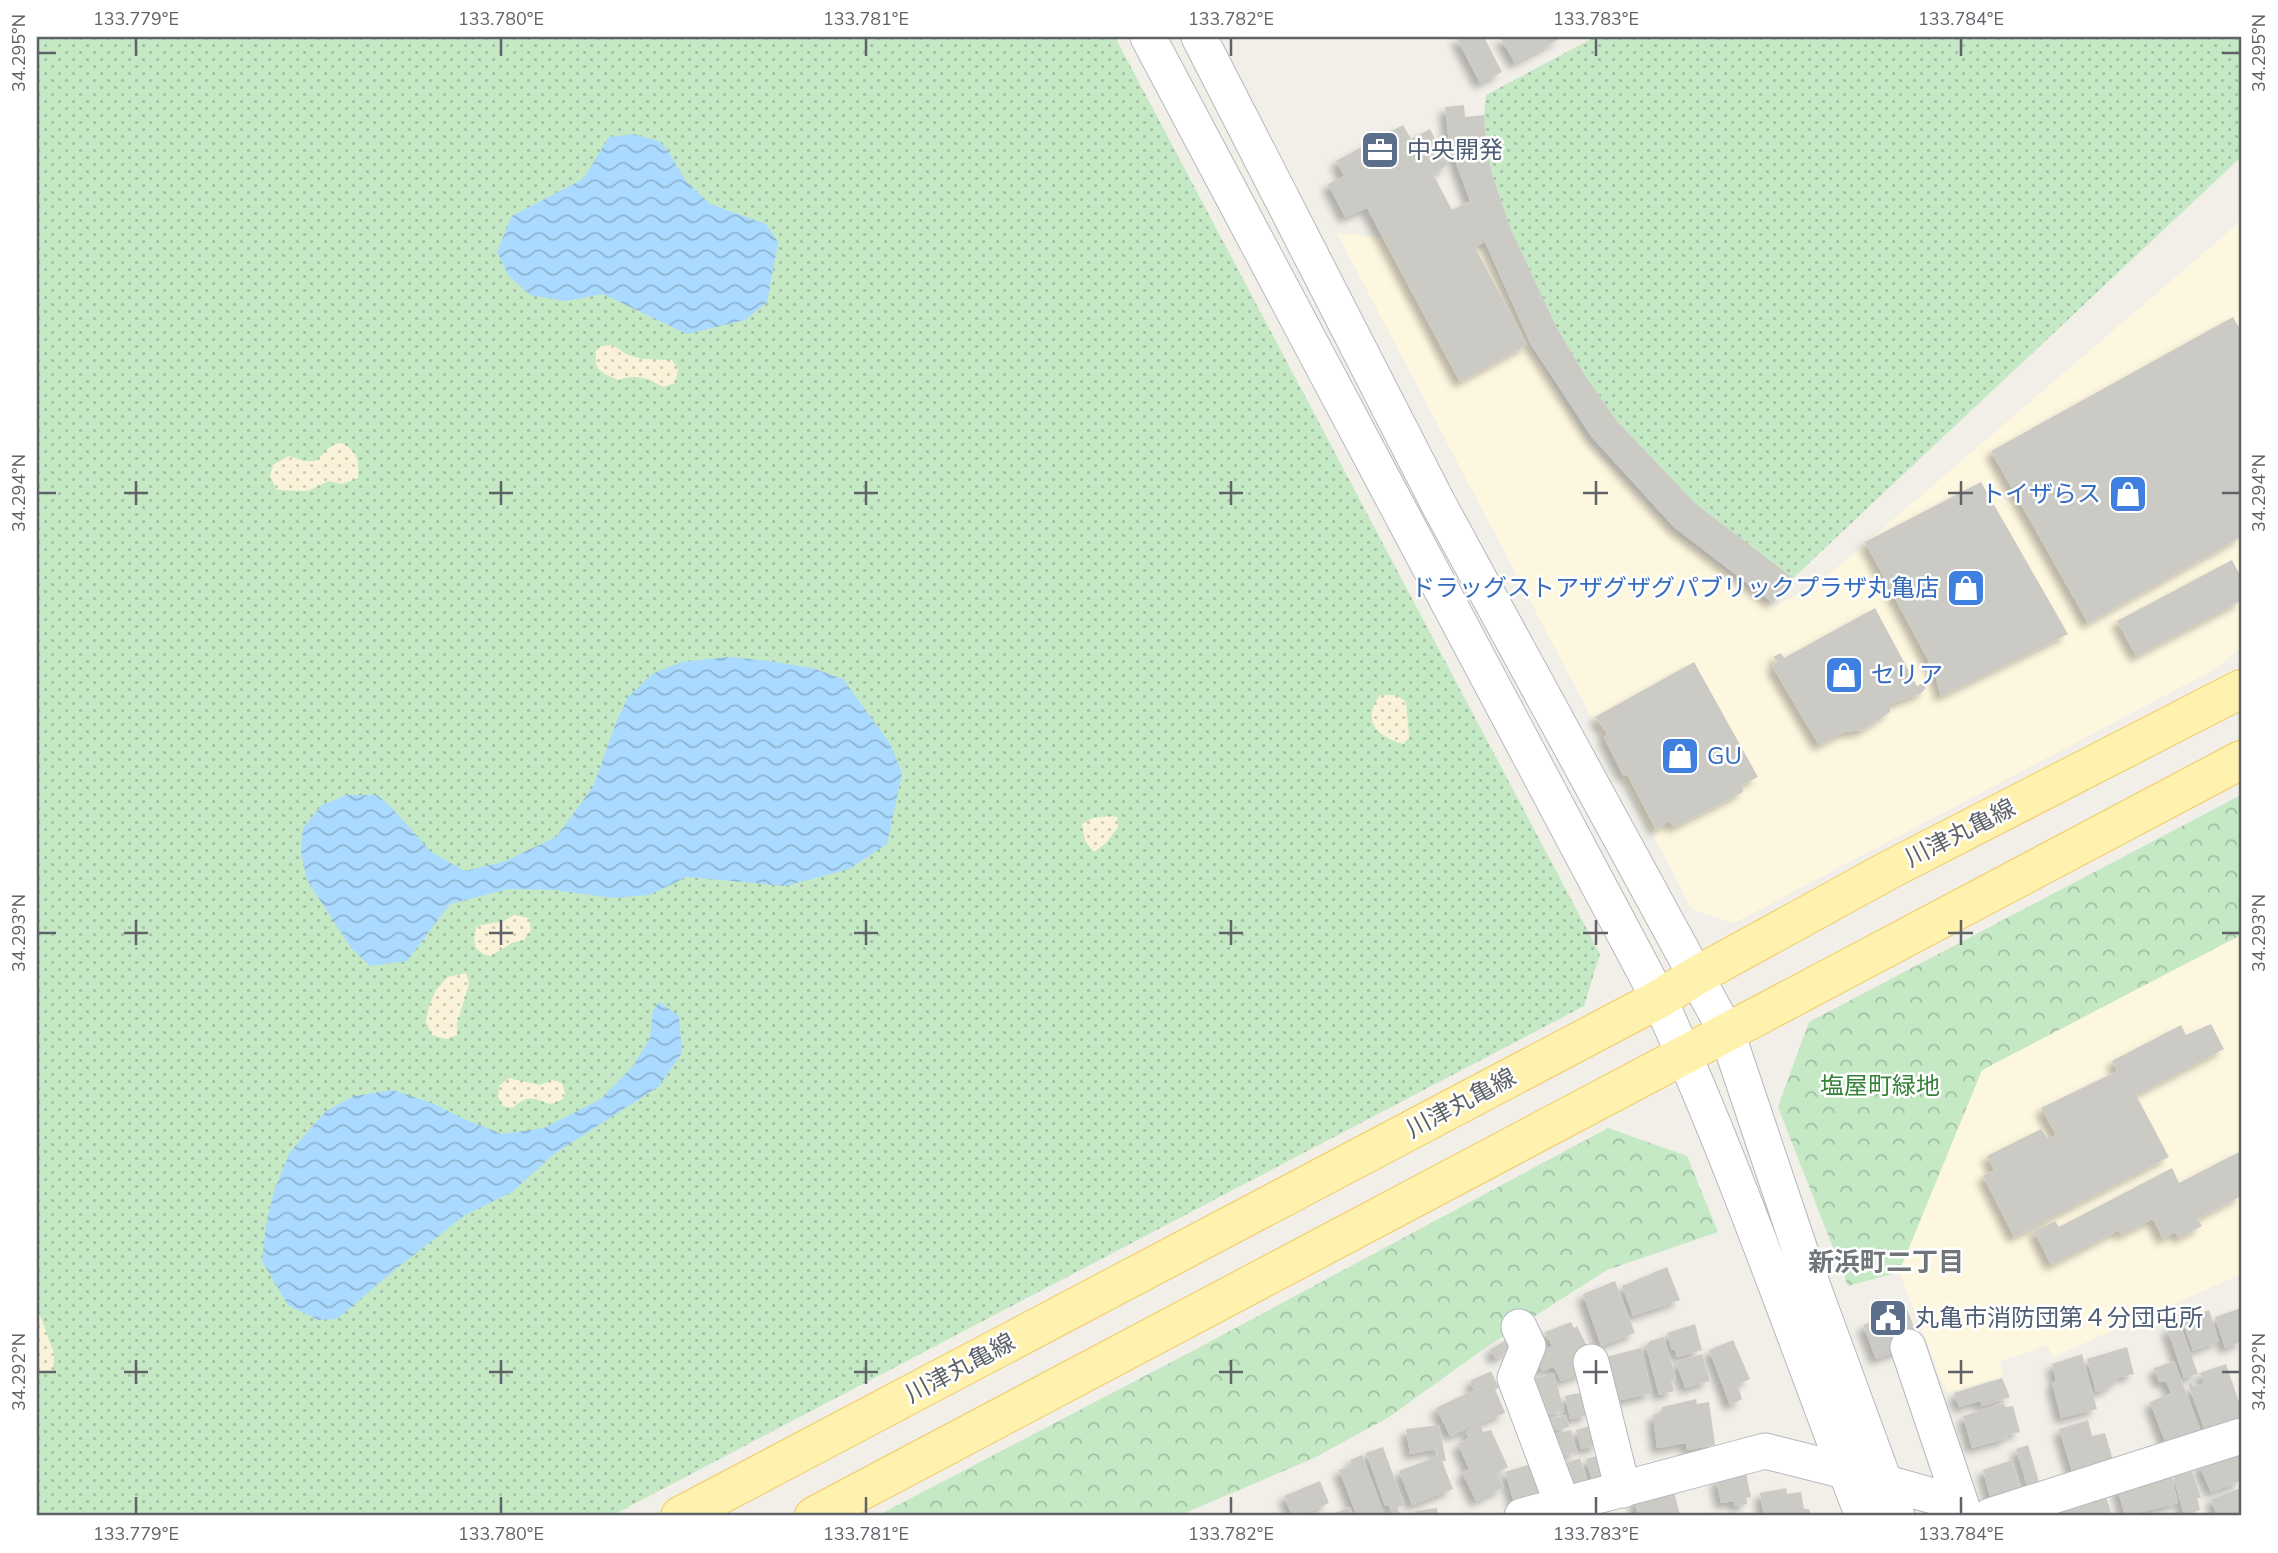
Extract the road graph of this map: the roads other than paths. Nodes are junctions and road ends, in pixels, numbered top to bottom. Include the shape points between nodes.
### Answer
1 (1148, 37) edge
2 (1199, 37) edge
3 (2241, 689) edge
4 (2241, 760) edge
5 (1696, 976) junction
6 (1659, 999) junction
7 (1727, 1033) junction
8 (1685, 1055) junction
9 (1519, 1327) dead end
10 (1908, 1347) dead end
11 (1591, 1362) dead end
12 (2241, 1436) edge
13 (1845, 1471) junction
14 (1885, 1482) junction
15 (1619, 1500) edge
16 (1563, 1506) junction
17 (2027, 1511) edge
18 (1972, 1512) edge
19 (680, 1516) edge
20 (814, 1516) edge
21 (1522, 1516) edge
22 (1863, 1516) edge
23 (1897, 1516) edge

1 - 6 street
2 - 5 street via 1439,505
3 - 5 main road, 川津丸亀線 via 1889,870
4 - 7 main road
5 - 6 main road, 川津丸亀線
5 - 7 street
6 - 8 street
6 - 19 main road, 川津丸亀線
7 - 8 main road
7 - 14 street
8 - 13 street
8 - 20 main road
9 - 16 street via 1528,1346 1515,1378
10 - 18 street
11 - 15 street
12 - 17 street
13 - 14 street
13 - 15 street via 1765,1451
13 - 22 street
14 - 18 street
14 - 23 street
15 - 16 street
16 - 21 street
17 - 18 street

